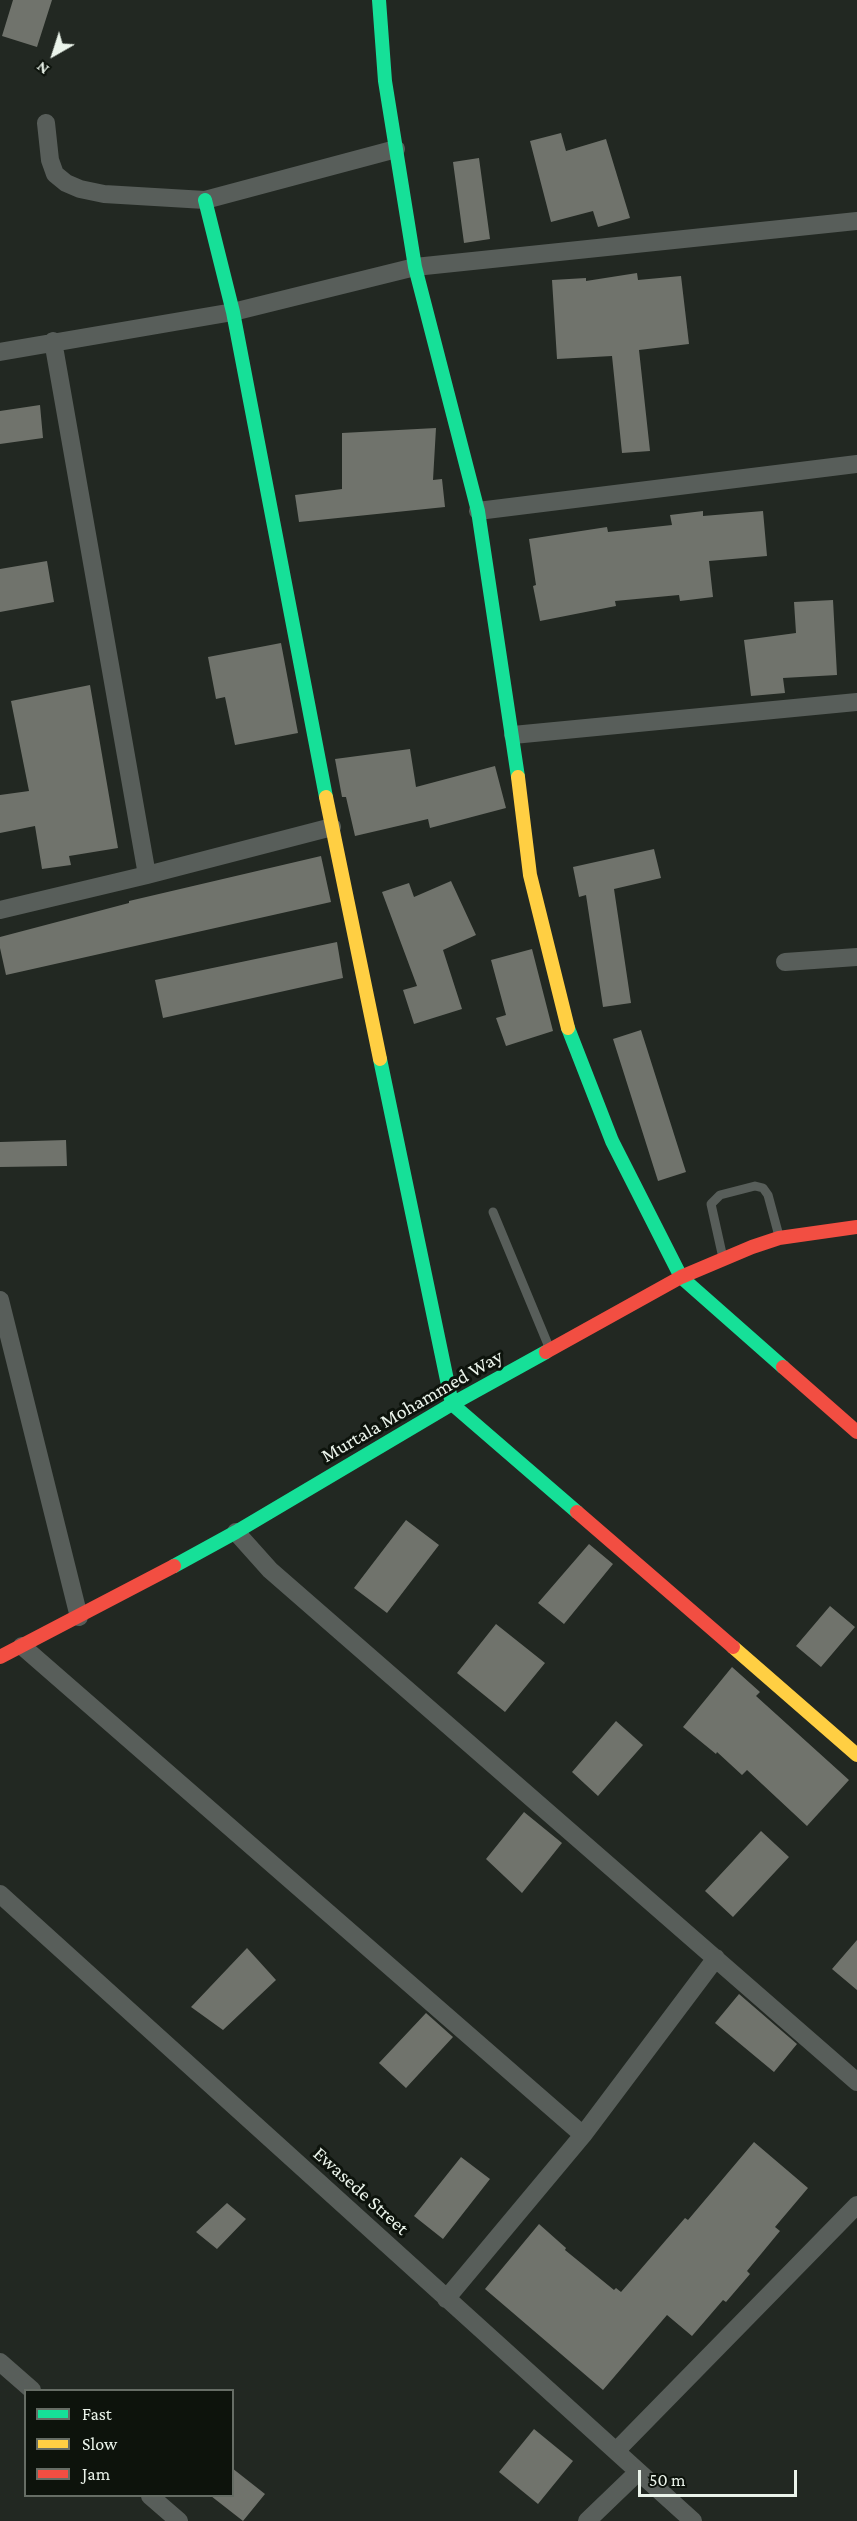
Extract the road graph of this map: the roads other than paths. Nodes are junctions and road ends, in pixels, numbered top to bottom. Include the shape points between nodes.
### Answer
1 (379, 0) edge
2 (46, 123) dead end
3 (396, 149) junction
4 (205, 200) junction
5 (857, 221) edge
6 (416, 267) junction
7 (233, 312) junction
8 (53, 341) junction
9 (0, 352) edge
10 (857, 464) edge
11 (478, 511) junction
12 (857, 702) edge
13 (513, 735) junction
14 (332, 827) junction
15 (147, 875) junction
16 (0, 910) edge
17 (857, 957) edge
18 (785, 962) dead end
19 (494, 1212) dead end
20 (857, 1227) edge
21 (779, 1238) junction
22 (723, 1259) junction
23 (681, 1277) junction
24 (0, 1300) edge
25 (550, 1349) junction
26 (452, 1404) junction
27 (857, 1432) edge
28 (236, 1532) junction
29 (79, 1617) junction
30 (21, 1646) junction
31 (0, 1656) edge
32 (857, 1755) edge
33 (0, 1894) edge
34 (716, 1958) junction
35 (857, 2082) edge
36 (583, 2135) junction
37 (857, 2205) edge
38 (446, 2299) junction
39 (0, 2362) edge
40 (30, 2389) edge
41 (616, 2451) junction
42 (639, 2472) junction
43 (151, 2497) edge
44 (179, 2521) edge
45 (587, 2521) edge
46 (693, 2521) edge

1 - 3 street via 385,81
2 - 4 street via 50,160 55,174 66,183 104,194
3 - 4 street
3 - 6 street
4 - 7 street
5 - 6 street
6 - 7 street
6 - 11 street
7 - 8 street
7 - 14 street
8 - 9 street
8 - 15 street
10 - 11 street
11 - 13 street
12 - 13 street
13 - 23 street via 530,875 567,1024 612,1141
14 - 15 street
14 - 26 street
15 - 16 street
17 - 18 street
19 - 25 lane
20 - 21 street, Murtala Mohammed Way
21 - 22 street, Murtala Mohammed Way
21 - 22 lane via 763,1188 755,1186 720,1195 711,1204
22 - 23 street, Murtala Mohammed Way
23 - 25 street, Murtala Mohammed Way
23 - 27 street
24 - 29 street
25 - 26 street, Murtala Mohammed Way
26 - 28 street, Murtala Mohammed Way
26 - 32 street
28 - 29 street, Murtala Mohammed Way
28 - 34 street via 270,1570
29 - 30 street, Murtala Mohammed Way
30 - 31 street, Murtala Mohammed Way
30 - 36 street
33 - 38 street, Ewasede Street
34 - 35 street
34 - 36 street
36 - 38 street
37 - 41 street
38 - 41 street, Ewasede Street
39 - 40 street
41 - 42 street, Ewasede Street
42 - 45 street
42 - 46 street, Ewasede Street
43 - 44 street

